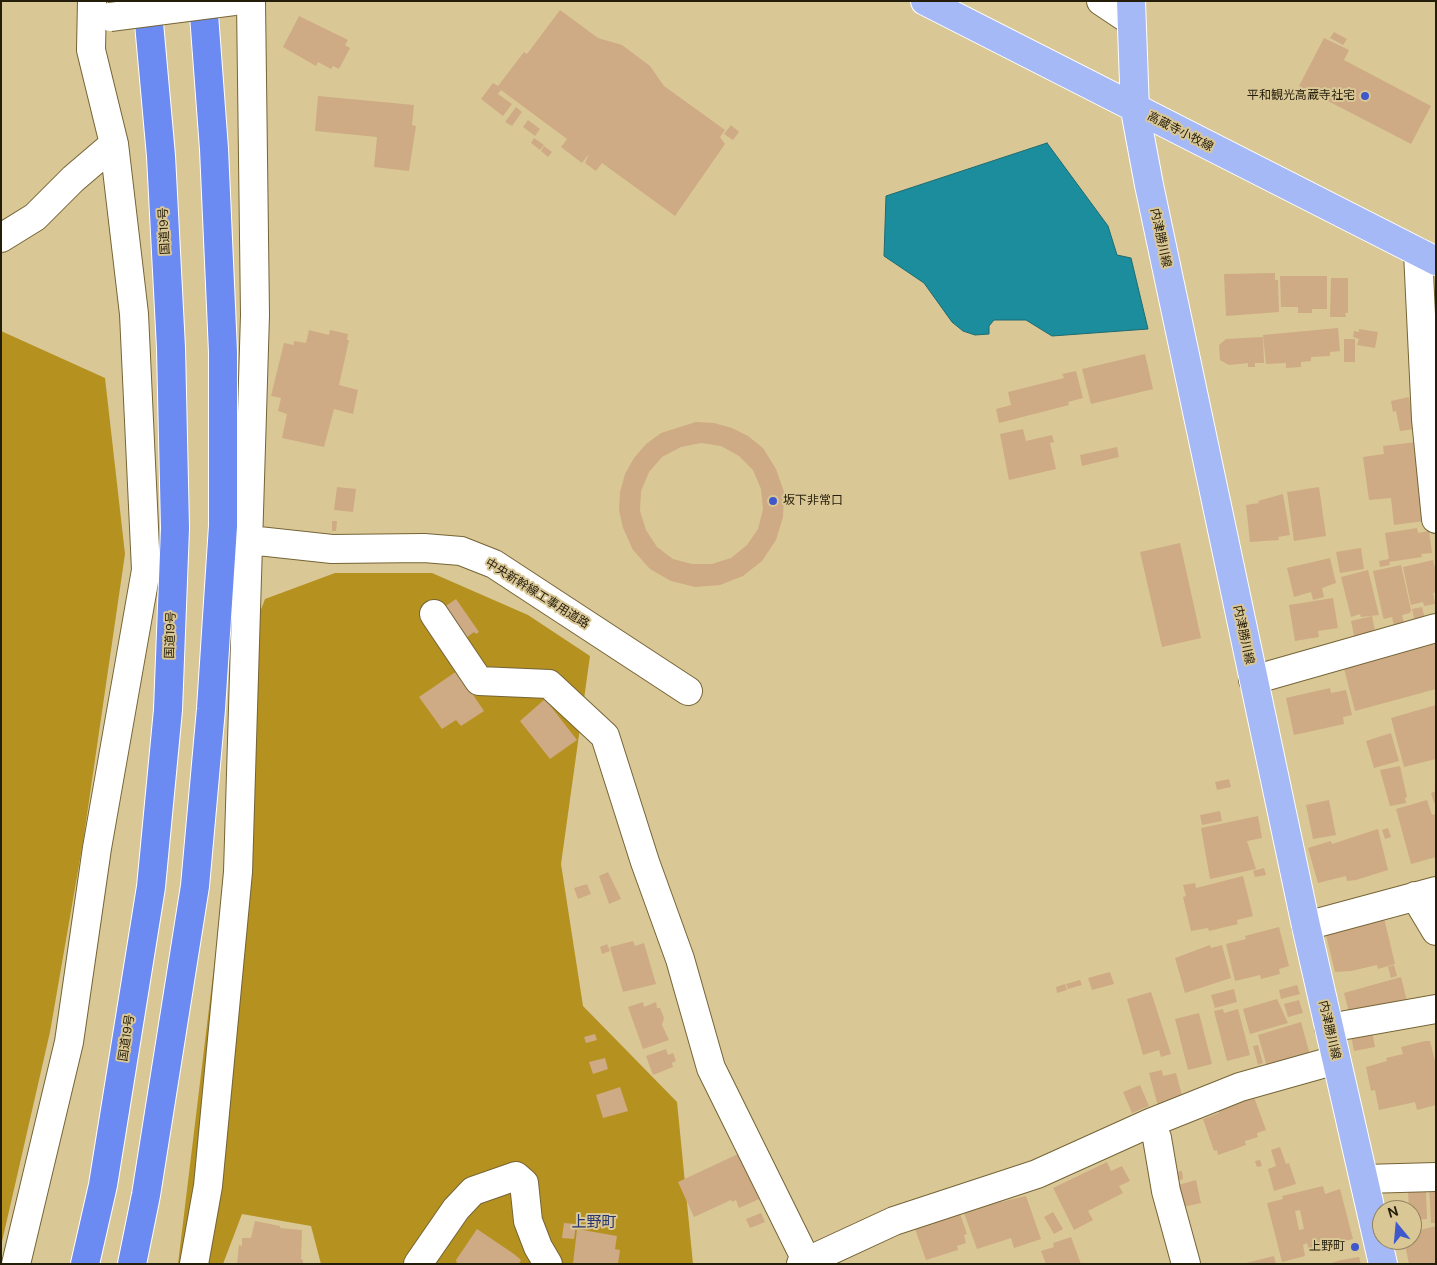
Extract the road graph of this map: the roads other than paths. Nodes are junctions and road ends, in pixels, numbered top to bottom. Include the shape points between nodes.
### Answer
1 (147, 1) edge
2 (203, 1) edge
3 (238, 1) edge
4 (251, 1) edge
5 (925, 1) edge
6 (1101, 1) edge
7 (234, 2) edge
8 (1131, 11) edge
9 (98, 12) edge
10 (1135, 110) junction
11 (114, 144) junction
12 (1, 238) edge
13 (1427, 256) edge
14 (1436, 519) edge
15 (249, 540) junction
16 (434, 614) dead end
17 (1436, 628) edge
18 (1253, 680) junction
19 (688, 691) dead end
20 (1425, 894) edge
21 (1306, 926) junction
22 (1436, 931) edge
23 (1436, 1009) edge
24 (1329, 1028) junction
25 (1336, 1060) junction
26 (1150, 1123) junction
27 (1436, 1177) edge
28 (1364, 1179) junction
29 (804, 1262) edge
30 (16, 1264) edge
31 (85, 1264) edge
32 (132, 1264) edge
33 (194, 1264) edge
34 (418, 1264) edge
35 (548, 1264) edge
36 (1186, 1264) edge
37 (1383, 1264) edge

1 - 31 highway, 国道19号 via 161,156 171,348 175,528 168,701 151,887 103,1185
2 - 32 highway via 214,149 223,352 223,526 195,886 148,1186
3 - 7 street
4 - 15 street via 255,315
5 - 10 main road, 高蔵寺小牧線
6 - 8 street
7 - 9 street, bridge
8 - 10 main road, 内津勝川線
9 - 11 street via 91,50
10 - 13 main road, 高蔵寺小牧線
10 - 18 main road, 内津勝川線
11 - 12 street via 72,179 35,217
11 - 30 street via 134,314 146,570 97,848 69,1042
13 - 14 street via 1426,419
15 - 19 street, 中央新幹線工事用道路 via 332,549 461,551 494,564
15 - 33 street via 238,872 208,1186
16 - 29 street via 479,680 549,684 605,736 680,959 711,1068
17 - 18 street
18 - 21 main road, 内津勝川線
20 - 21 street
20 - 22 street
21 - 24 main road, 内津勝川線
23 - 24 street
24 - 25 main road, 内津勝川線
25 - 26 street via 1240,1087
25 - 28 main road, 内津勝川線
26 - 29 street via 1037,1174 894,1221
26 - 36 street via 1157,1138 1166,1191
27 - 28 street
28 - 37 main road, 内津勝川線
34 - 35 street via 456,1209 473,1191 516,1176 524,1183 528,1221

